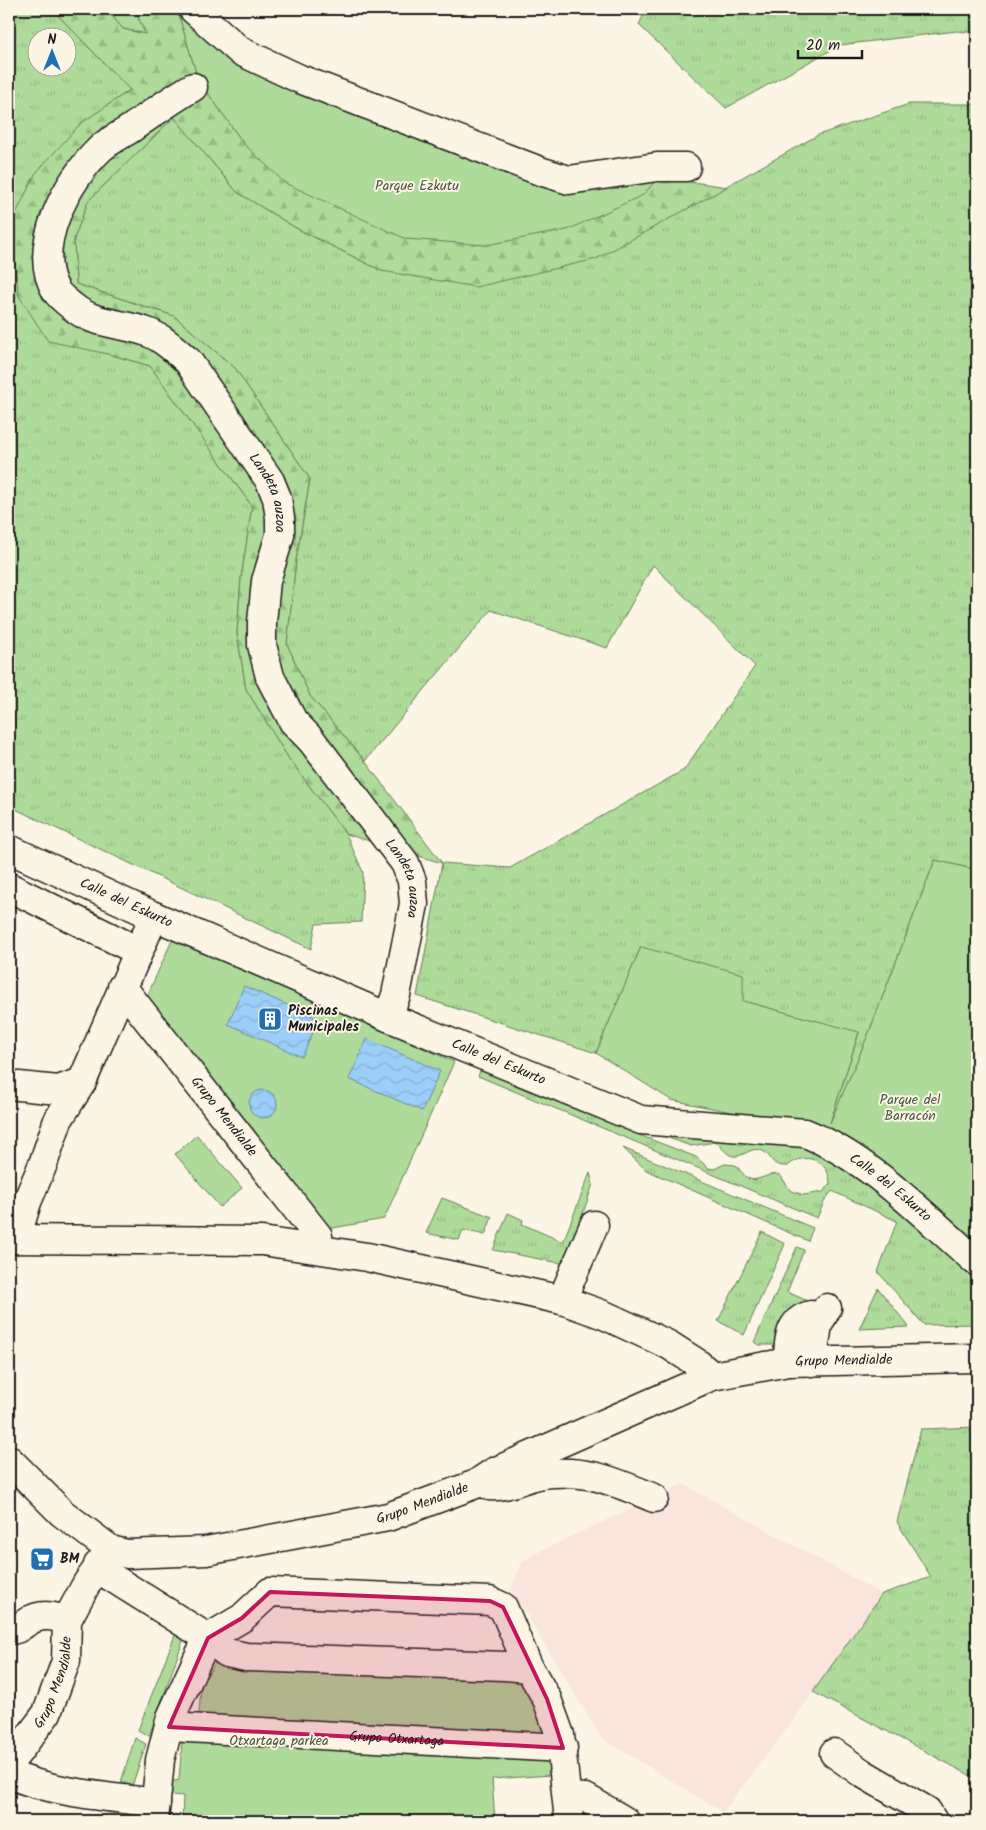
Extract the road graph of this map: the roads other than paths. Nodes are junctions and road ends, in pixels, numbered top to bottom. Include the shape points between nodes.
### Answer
1 (196, 10) edge
2 (193, 87) dead end
3 (686, 166) dead end
4 (9, 849) edge
5 (9, 887) edge
6 (154, 916) junction
7 (138, 950) junction
8 (122, 987) junction
9 (388, 1017) junction
10 (82, 1082) junction
11 (9, 1085) edge
12 (47, 1089) junction
13 (58, 1120) junction
14 (594, 1225) dead end
15 (12, 1239) edge
16 (319, 1249) junction
17 (977, 1262) edge
18 (562, 1300) junction
19 (819, 1312) dead end
20 (977, 1358) edge
21 (800, 1362) junction
22 (712, 1376) junction
23 (9, 1460) edge
24 (476, 1484) junction
25 (654, 1498) dead end
26 (104, 1558) junction
27 (67, 1620) junction
28 (9, 1630) edge
29 (208, 1638) junction
30 (529, 1668) junction
31 (169, 1727) junction
32 (563, 1748) junction
33 (834, 1753) dead end
34 (9, 1764) edge
35 (9, 1774) edge
36 (568, 1809) edge
37 (155, 1812) edge
38 (625, 1821) edge
39 (933, 1821) edge

1 - 3 street via 240,51 300,79 540,172 569,180
2 - 9 street, Landeta auzoa via 102,148 72,184 52,224 48,241 50,273 56,292 74,309 93,319 146,331 188,361 270,480 280,518 280,535 266,581 262,622 262,645 270,677 293,721 312,741 405,863 412,881 414,904 410,933
4 - 6 street, Calle del Eskurto
5 - 7 street
6 - 7 street
6 - 9 street, Calle del Eskurto
7 - 8 street
8 - 10 street
8 - 16 street, Grupo Mendialde via 318,1236
9 - 17 street, Calle del Eskurto via 641,1120 805,1133 829,1142 858,1160
10 - 12 street via 58,1090
10 - 13 street
11 - 12 street
12 - 13 street via 56,1104
13 - 15 street
14 - 18 street
15 - 16 street via 262,1241
16 - 18 street
18 - 22 street via 669,1345
19 - 21 street via 798,1320 793,1327 790,1337
20 - 21 street, Grupo Mendialde
21 - 22 street, Grupo Mendialde
22 - 24 street, Grupo Mendialde via 494,1472
23 - 26 street, Grupo Mendialde
24 - 25 street via 495,1486 540,1474 562,1472 596,1475
24 - 26 street, Grupo Mendialde via 388,1517 206,1551
26 - 27 street, Grupo Mendialde
26 - 29 street, Grupo Mendialde via 111,1577
27 - 28 street, Grupo Mendialde via 42,1616 18,1630
27 - 34 street, Grupo Mendialde via 66,1662 48,1713
29 - 30 street via 227,1653 246,1656
29 - 30 street via 242,1618 270,1592 490,1601 503,1607
29 - 31 street
30 - 32 street via 547,1699
31 - 32 street, Grupo Otxartaga
31 - 37 street via 160,1760
32 - 36 street
33 - 39 street via 927,1810
35 - 37 street via 20,1780
36 - 38 street via 586,1798

